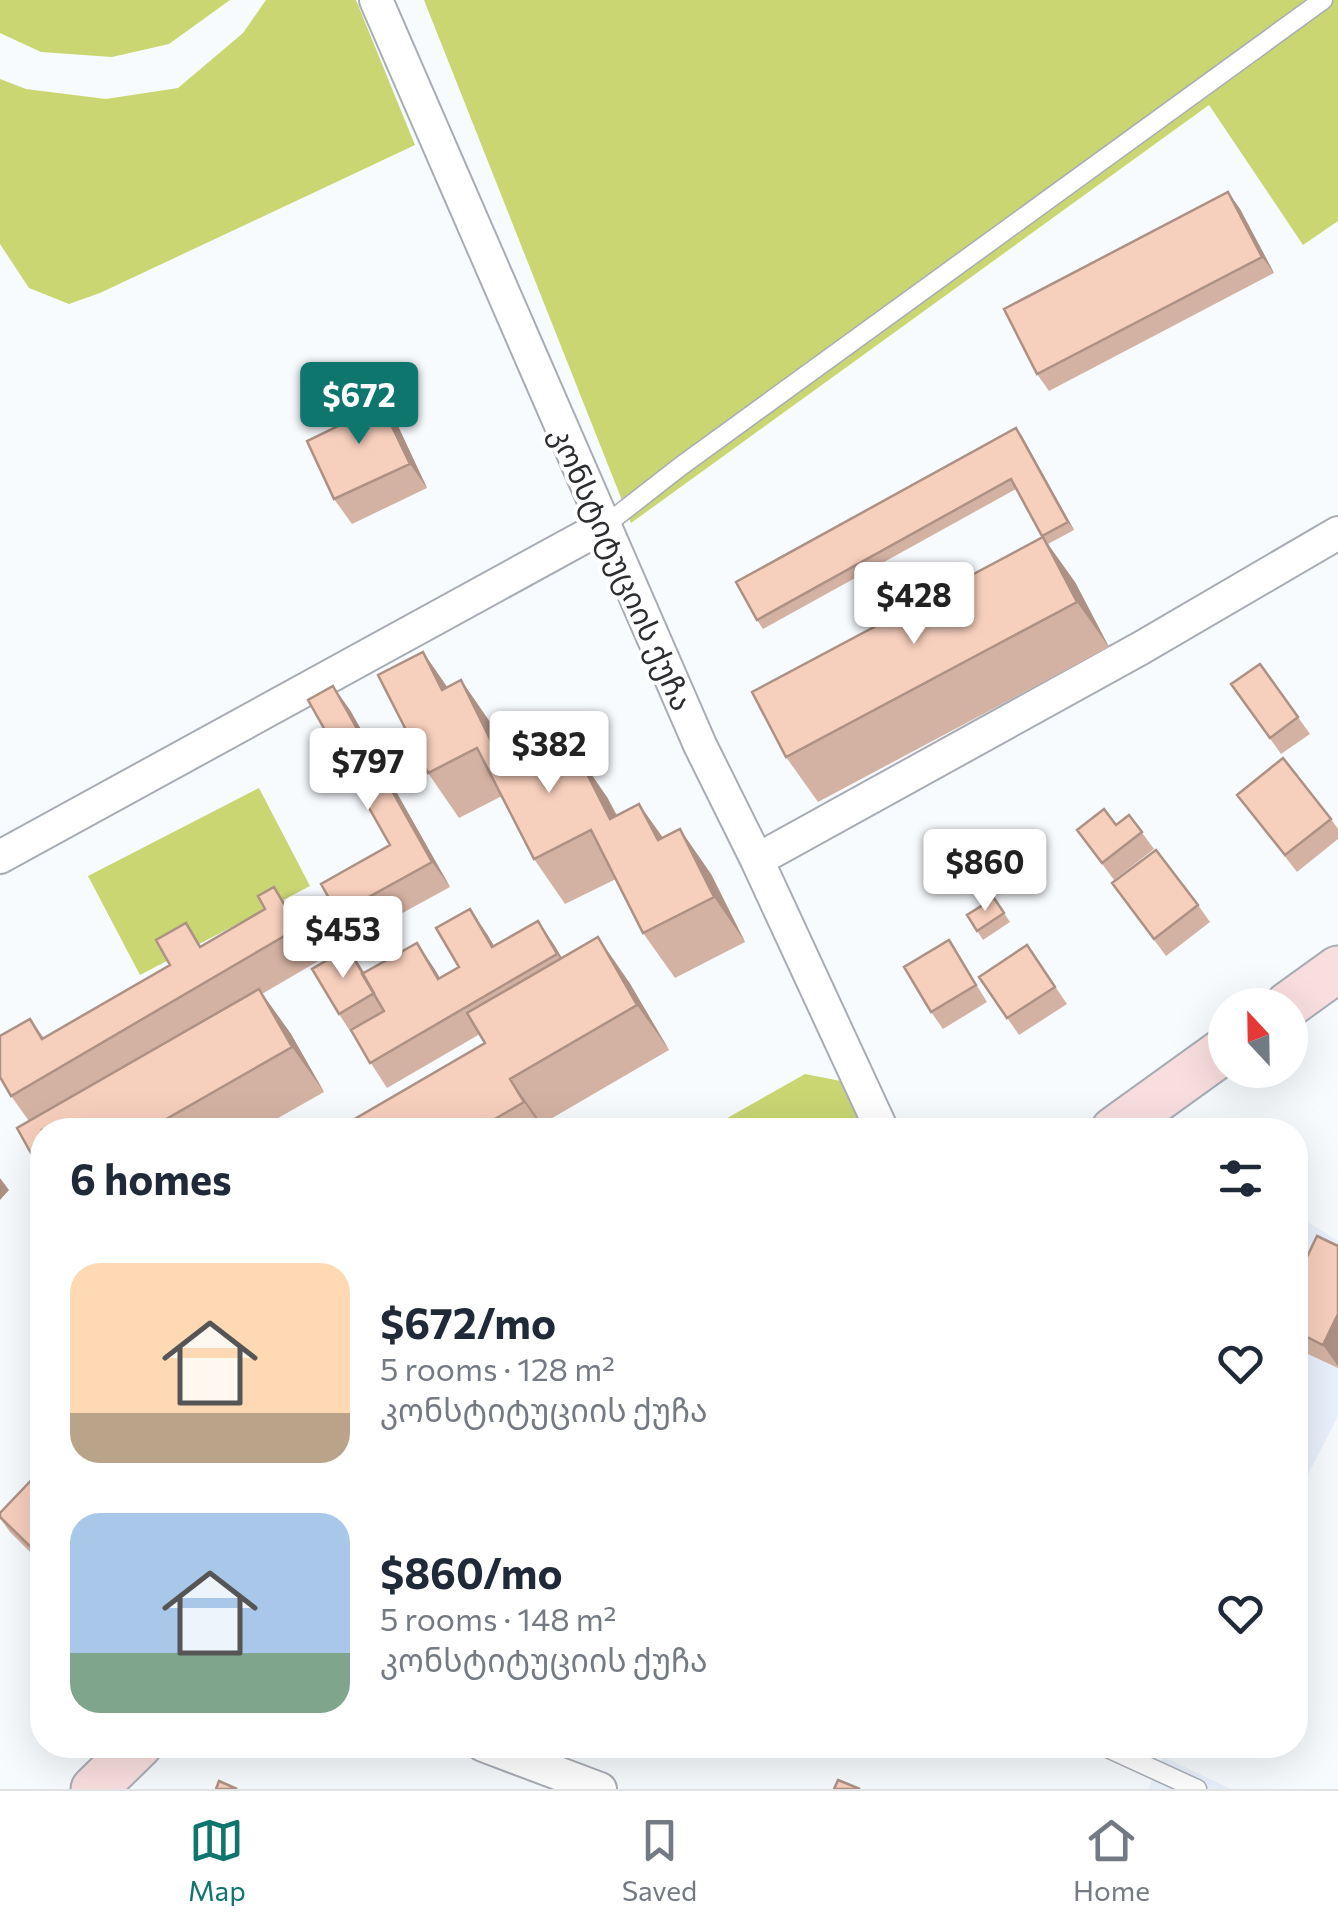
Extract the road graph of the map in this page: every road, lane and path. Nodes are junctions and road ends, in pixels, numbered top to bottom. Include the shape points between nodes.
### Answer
1 (376, 0) edge
2 (1323, 0) edge
3 (604, 526) junction
4 (1338, 533) edge
5 (0, 857) edge
6 (758, 860) junction
7 (1338, 970) edge
8 (1308, 991) edge
9 (1208, 1062) edge
10 (876, 1118) edge
11 (1131, 1118) edge
12 (126, 1758) edge
13 (518, 1758) edge
14 (1129, 1758) edge
15 (94, 1789) edge
16 (600, 1789) edge
17 (1197, 1789) edge

1 - 3 street, კონსტიტუციის ქუჩა
2 - 3 lane
3 - 5 street
3 - 6 street, კონსტიტუციის ქუჩა
4 - 6 street
6 - 10 street, კონსტიტუციის ქუჩა
7 - 8 main road
9 - 11 main road
12 - 15 main road
13 - 16 street
14 - 17 lane

